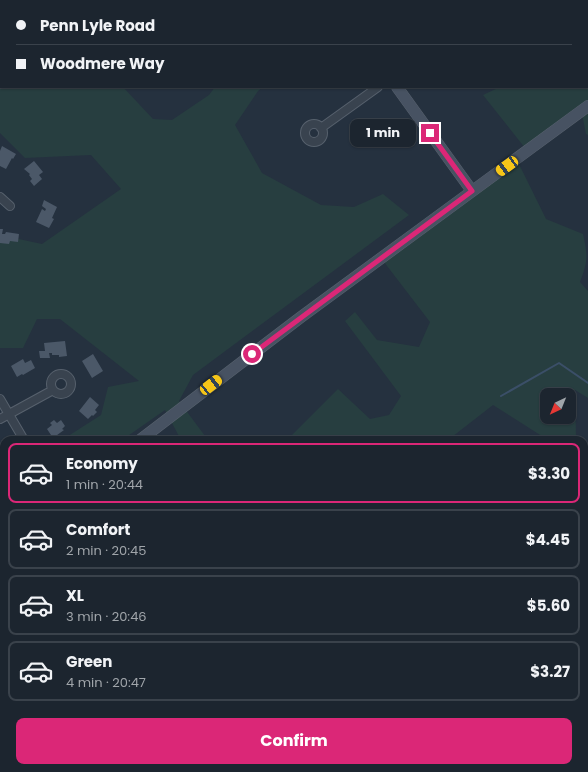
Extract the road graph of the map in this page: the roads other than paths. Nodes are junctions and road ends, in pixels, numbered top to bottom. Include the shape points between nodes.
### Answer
1 (377, 88) edge
2 (398, 88) edge
3 (588, 106) edge
4 (321, 128) dead end
5 (472, 191) junction
6 (0, 197) edge
7 (10, 206) dead end
8 (53, 390) dead end
9 (0, 399) edge
10 (8, 414) junction
11 (0, 419) edge
12 (22, 436) edge
13 (145, 436) edge

1 - 4 street
2 - 5 street
3 - 5 street
5 - 13 street
6 - 7 street
8 - 10 street
9 - 10 street
10 - 11 street
10 - 12 street

